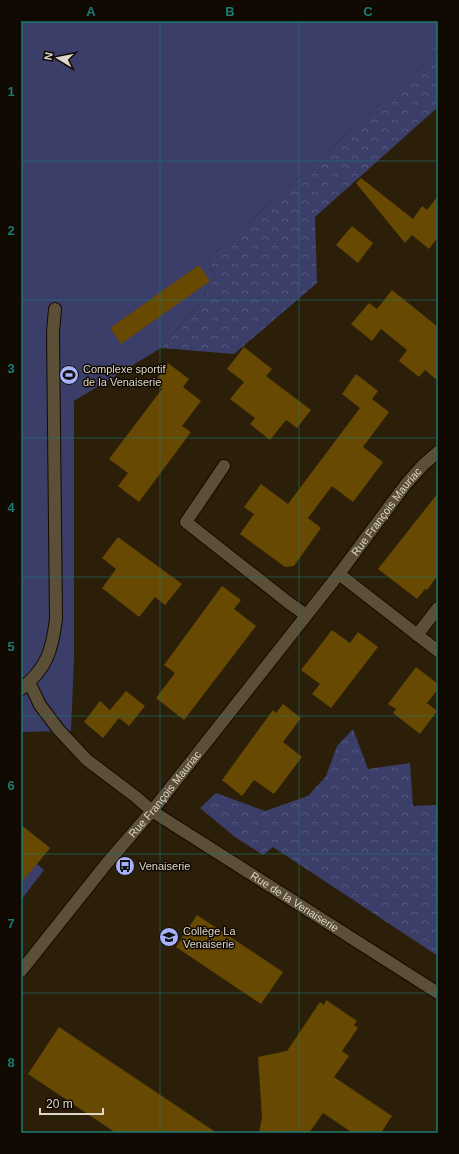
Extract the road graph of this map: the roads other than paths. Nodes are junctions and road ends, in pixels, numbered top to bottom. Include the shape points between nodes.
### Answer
1 (55, 309) dead end
2 (438, 452) edge
3 (224, 466) dead end
4 (339, 574) junction
5 (438, 608) edge
6 (306, 615) junction
7 (417, 635) junction
8 (438, 651) edge
9 (25, 685) edge
10 (152, 811) junction
11 (21, 971) edge
12 (438, 993) edge

1 - 9 street via 53,332 56,619 48,657 40,670
2 - 4 street, Rue François Mauriac via 406,484
3 - 6 street via 186,522
4 - 6 street, Rue François Mauriac
4 - 7 street
5 - 7 street
6 - 10 street, Rue François Mauriac
7 - 8 street
9 - 10 street, Rue de la Venaiserie via 58,729 87,760
10 - 11 street, Rue François Mauriac
10 - 12 street, Rue de la Venaiserie

